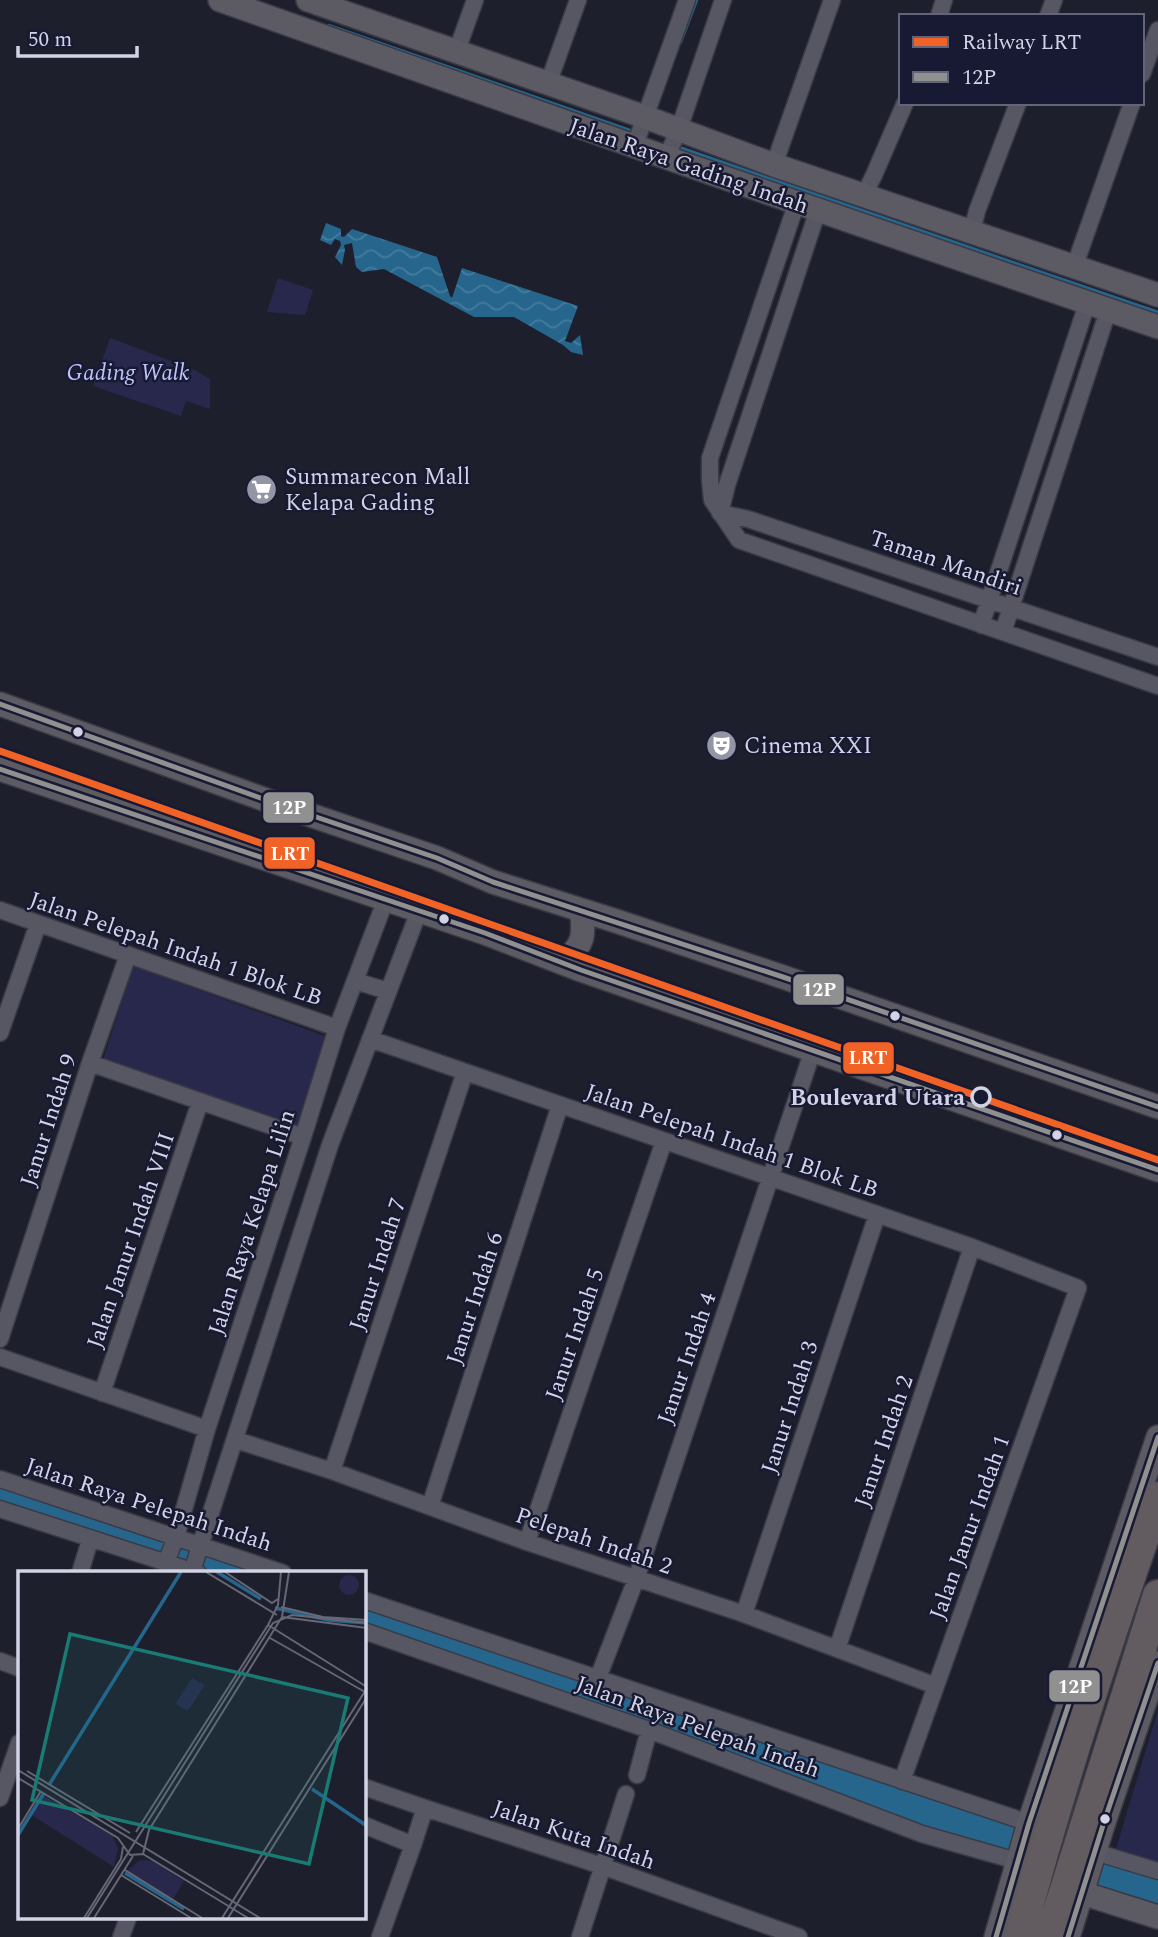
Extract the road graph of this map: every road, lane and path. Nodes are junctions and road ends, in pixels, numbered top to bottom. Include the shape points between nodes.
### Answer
1 (220, 0) edge
2 (308, 0) edge
3 (475, 0) edge
4 (578, 0) edge
5 (687, 0) edge
6 (723, 0) edge
7 (832, 0) edge
8 (350, 7) edge
9 (1158, 30) edge
10 (456, 52) junction
11 (1144, 68) edge
12 (548, 84) junction
13 (904, 105) edge
14 (1017, 105) edge
15 (1131, 105) edge
16 (645, 117) junction
17 (672, 143) junction
18 (635, 145) junction
19 (774, 165) junction
20 (864, 195) junction
21 (807, 206) junction
22 (972, 231) junction
23 (1075, 265) junction
24 (1158, 295) edge
25 (1098, 307) junction
26 (1158, 327) edge
27 (740, 369) junction
28 (763, 376) junction
29 (733, 391) junction
30 (755, 398) junction
31 (1026, 491) junction
32 (1047, 498) junction
33 (716, 507) junction
34 (989, 601) junction
35 (1010, 608) junction
36 (981, 625) junction
37 (1003, 632) junction
38 (1158, 657) edge
39 (1158, 686) edge
40 (0, 704) edge
41 (0, 769) edge
42 (386, 899) junction
43 (0, 910) edge
44 (419, 911) junction
45 (593, 916) junction
46 (38, 924) junction
47 (128, 955) junction
48 (575, 964) junction
49 (355, 981) junction
50 (388, 991) junction
51 (337, 1028) junction
52 (0, 1033) edge
53 (370, 1039) junction
54 (813, 1050) junction
55 (90, 1063) junction
56 (465, 1072) junction
57 (200, 1102) junction
58 (561, 1105) junction
59 (1158, 1107) edge
60 (303, 1137) junction
61 (664, 1141) junction
62 (1158, 1170) edge
63 (771, 1178) junction
64 (877, 1214) junction
65 (972, 1247) junction
66 (1079, 1288) joint
67 (0, 1339) edge
68 (0, 1357) edge
69 (103, 1393) junction
70 (207, 1429) junction
71 (1158, 1437) edge
72 (236, 1440) junction
73 (332, 1471) junction
74 (0, 1479) edge
75 (1158, 1497) edge
76 (430, 1506) junction
77 (0, 1509) edge
78 (90, 1539) junction
79 (527, 1542) junction
80 (171, 1550) junction
81 (196, 1561) edge
82 (81, 1571) edge
83 (268, 1571) edge
84 (636, 1579) junction
85 (1158, 1595) edge
86 (366, 1601) edge
87 (744, 1614) junction
88 (366, 1632) edge
89 (837, 1649) junction
90 (0, 1661) edge
91 (1158, 1663) edge
92 (18, 1668) edge
93 (598, 1678) junction
94 (936, 1686) junction
95 (649, 1730) junction
96 (18, 1746) edge
97 (637, 1775) dead end
98 (902, 1781) junction
99 (366, 1788) edge
100 (626, 1794) dead end
101 (0, 1798) edge
102 (425, 1808) junction
103 (1024, 1823) junction
104 (366, 1826) edge
105 (413, 1846) junction
106 (1019, 1856) junction
107 (602, 1866) junction
108 (1089, 1869) junction
109 (1158, 1871) edge
110 (1158, 1917) edge
111 (127, 1920) edge
112 (768, 1932) edge
113 (121, 1937) edge
114 (380, 1937) edge
115 (580, 1937) edge
116 (799, 1937) edge
117 (996, 1937) edge
118 (1020, 1937) edge
119 (1050, 1937) edge
120 (1068, 1937) edge

1 - 18 main road, Jalan Raya Gading Indah
2 - 8 main road, Jalan Raya Gading Indah
3 - 10 street
4 - 12 street
5 - 16 street
6 - 17 street
7 - 19 street
8 - 10 main road, Jalan Raya Gading Indah
9 - 11 street
10 - 12 main road, Jalan Raya Gading Indah
12 - 16 main road, Jalan Raya Gading Indah
13 - 20 street
14 - 22 street
15 - 23 street
16 - 17 main road, Jalan Raya Gading Indah
16 - 18 street
17 - 18 main road, Jalan Raya Gading Indah
17 - 19 main road, Jalan Raya Gading Indah
17 - 21 main road, Jalan Raya Gading Indah
19 - 20 main road, Jalan Raya Gading Indah
20 - 22 main road, Jalan Raya Gading Indah
21 - 25 main road, Jalan Raya Gading Indah
21 - 27 street
21 - 28 street
22 - 23 main road, Jalan Raya Gading Indah
23 - 24 main road, Jalan Raya Gading Indah
25 - 26 main road, Jalan Raya Gading Indah
25 - 31 street
25 - 32 street
27 - 28 street
27 - 29 street
28 - 30 street
29 - 30 street
29 - 33 street via 710,458
30 - 33 street
31 - 32 street
31 - 34 street
32 - 35 street
33 - 34 street, Taman Mandiri
33 - 36 street, Taman Mandiri via 739,540
34 - 35 street, Taman Mandiri
34 - 36 street
35 - 37 street
35 - 38 street, Taman Mandiri
36 - 37 street, Taman Mandiri
37 - 39 street, Taman Mandiri
40 - 45 main road
41 - 42 main road
42 - 44 main road
42 - 49 street, Jalan Raya Kelapa Lilin
43 - 46 street, Jalan Pelepah Indah 1 Blok LB
44 - 48 main road
44 - 50 street
45 - 48 main road via 583,930
45 - 59 main road
46 - 47 street, Jalan Pelepah Indah 1 Blok LB
46 - 52 street
47 - 51 street, Jalan Pelepah Indah 1 Blok LB
47 - 55 street, Janur Indah 9
48 - 54 main road
49 - 50 street
49 - 51 street, Jalan Raya Kelapa Lilin
50 - 53 street
51 - 60 street, Jalan Raya Kelapa Lilin
53 - 56 street, Jalan Pelepah Indah 1 Blok LB
53 - 72 street via 330,1145
54 - 62 main road
54 - 63 street, Janur Indah 4
55 - 57 street
55 - 67 street, Janur Indah 9
56 - 58 street, Jalan Pelepah Indah 1 Blok LB
56 - 73 street, Janur Indah 7
57 - 60 street
57 - 69 street, Jalan Janur Indah VIII
58 - 61 street, Jalan Pelepah Indah 1 Blok LB
58 - 76 street, Janur Indah 6
60 - 70 street, Jalan Raya Kelapa Lilin
61 - 63 street, Jalan Pelepah Indah 1 Blok LB
61 - 79 street, Janur Indah 5
63 - 64 street, Jalan Pelepah Indah 1 Blok LB
63 - 84 street, Janur Indah 4
64 - 65 street, Jalan Pelepah Indah 1 Blok LB
64 - 87 street, Janur Indah 3
65 - 66 street, Jalan Pelepah Indah 1 Blok LB
65 - 89 street, Janur Indah 2
66 - 94 street, Jalan Janur Indah 1
68 - 69 street
69 - 70 street
70 - 80 street, Jalan Raya Kelapa Lilin
71 - 103 main road
72 - 73 street, Pelepah Indah 2
72 - 81 street
73 - 76 street, Pelepah Indah 2
74 - 80 street, Jalan Raya Pelepah Indah
75 - 118 highway via 1069,1766
76 - 79 street, Pelepah Indah 2
77 - 78 street, Jalan Raya Pelepah Indah
78 - 80 street, Jalan Raya Pelepah Indah
78 - 82 street
79 - 84 street, Pelepah Indah 2
80 - 81 street, Jalan Raya Pelepah Indah
80 - 81 street, Jalan Raya Pelepah Indah
81 - 83 street, Jalan Raya Pelepah Indah
84 - 87 street, Pelepah Indah 2
84 - 93 street, Janur Indah 4
85 - 119 highway
86 - 93 street, Jalan Raya Pelepah Indah
87 - 89 street, Pelepah Indah 2
88 - 95 street, Jalan Raya Pelepah Indah
89 - 94 street, Pelepah Indah 2
90 - 92 street
91 - 108 main road
93 - 98 street, Jalan Raya Pelepah Indah
94 - 98 street, Jalan Janur Indah 1
95 - 97 street
95 - 106 street, Jalan Raya Pelepah Indah via 922,1834
96 - 101 street
98 - 103 street, Jalan Raya Pelepah Indah
99 - 102 street, Jalan Kuta Indah
100 - 107 street
102 - 105 street
102 - 107 street, Jalan Kuta Indah
103 - 106 main road
104 - 105 street
105 - 114 street
106 - 117 main road
107 - 112 street, Jalan Kuta Indah
107 - 115 street
108 - 109 street
108 - 110 main road
108 - 120 main road
111 - 113 street
112 - 116 street, Jalan Kuta Indah

